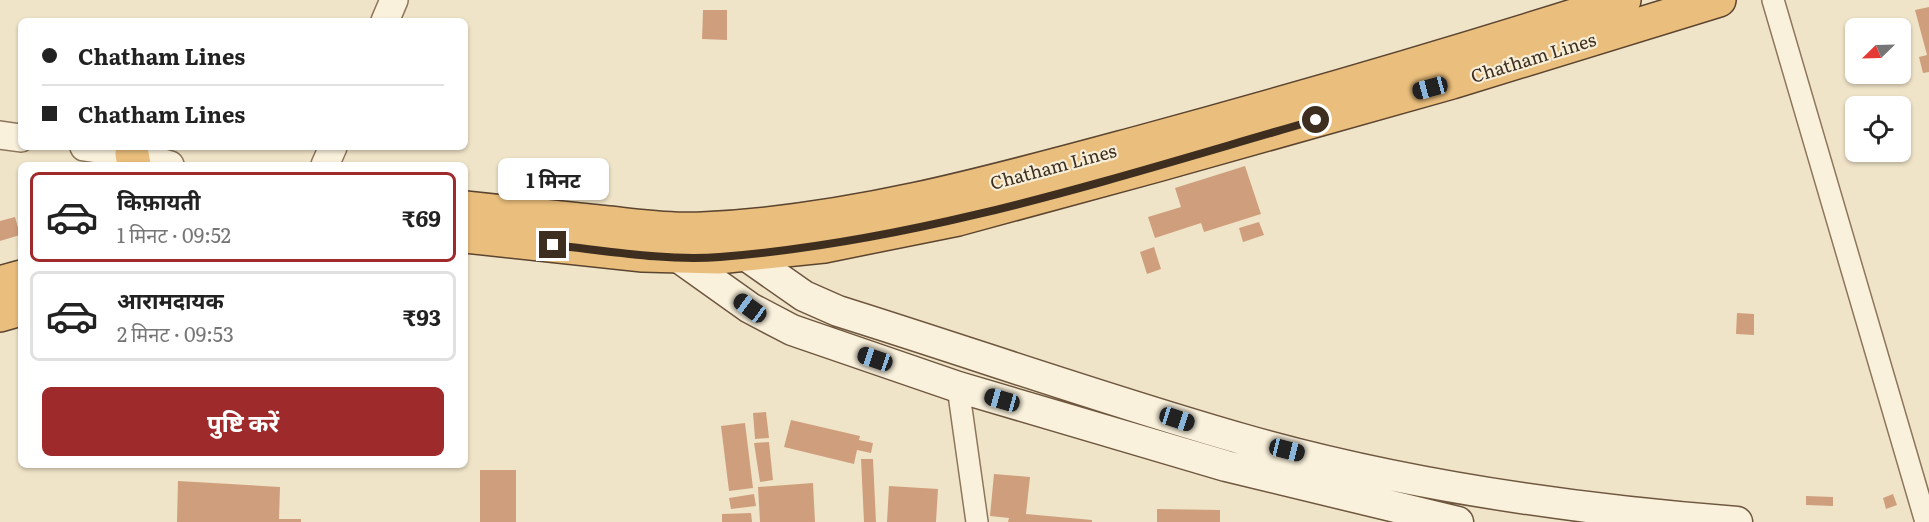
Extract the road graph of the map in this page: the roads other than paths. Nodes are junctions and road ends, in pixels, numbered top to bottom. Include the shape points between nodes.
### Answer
1 (394, 0) edge
2 (1624, 0) edge
3 (1719, 0) edge
4 (1773, 0) edge
5 (387, 18) edge
6 (0, 135) edge
7 (18, 138) edge
8 (96, 150) edge
9 (133, 159) edge
10 (152, 162) edge
11 (468, 208) edge
12 (468, 236) edge
13 (744, 254) junction
14 (678, 256) junction
15 (18, 278) edge
16 (0, 283) edge
17 (18, 310) edge
18 (0, 315) edge
19 (958, 387) junction
20 (977, 522) edge
21 (1458, 522) edge
22 (1737, 522) edge
23 (1926, 522) edge

1 - 5 street
2 - 11 highway, Chatham Lines via 1290,102 992,183 856,212 769,225 699,229
3 - 13 highway, Chatham Lines via 1452,82 958,219 824,246
4 - 23 street
6 - 7 street
8 - 9 street
9 - 10 street
12 - 14 highway, Chatham Lines
13 - 14 highway, Chatham Lines
13 - 22 main road via 804,296 838,311 1242,439 1397,477 1646,514
14 - 19 main road via 750,308 792,330
15 - 16 highway
17 - 18 highway
19 - 20 street
19 - 21 main road via 1226,466

